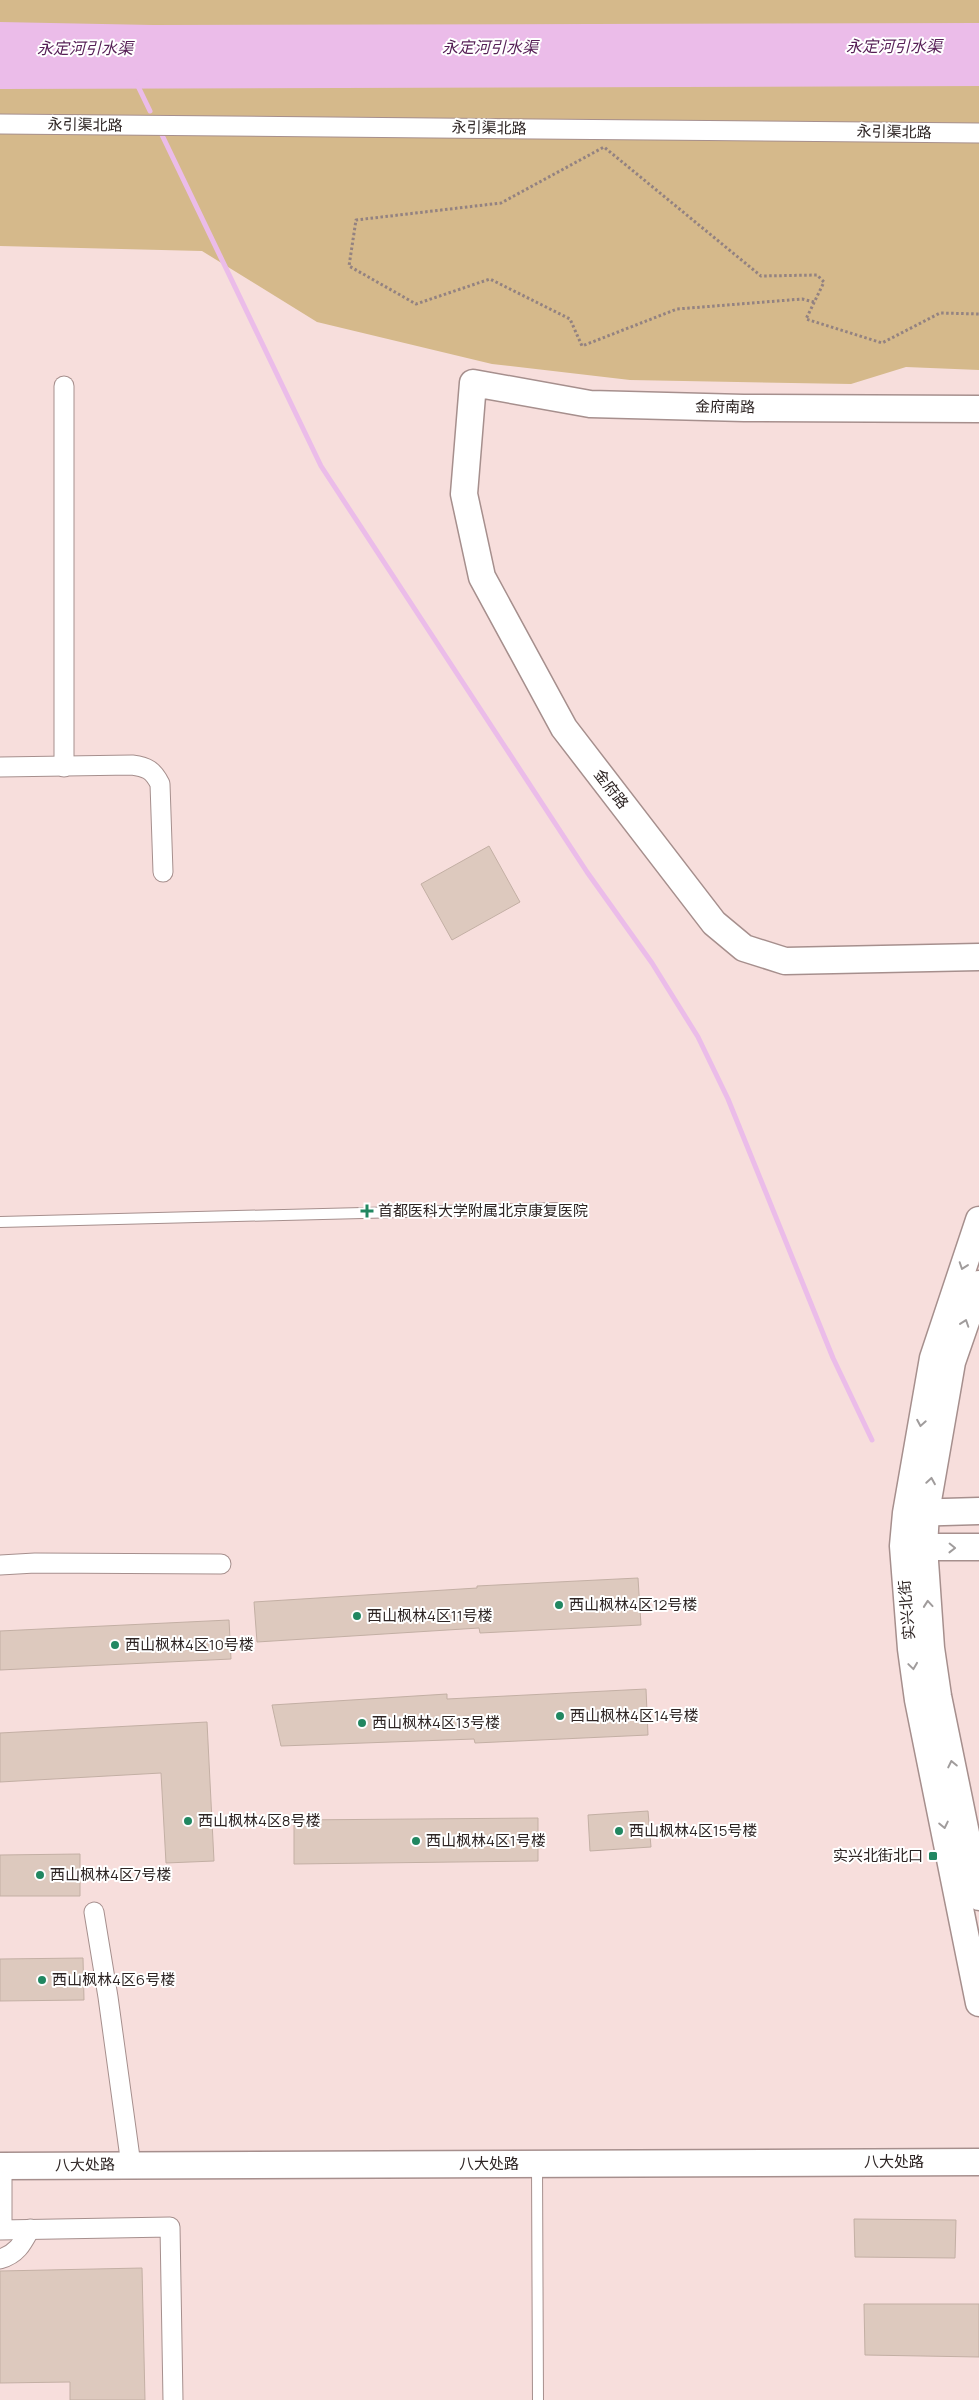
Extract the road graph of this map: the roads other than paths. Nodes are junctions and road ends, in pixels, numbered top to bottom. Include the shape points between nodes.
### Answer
1 (0, 124) edge
2 (979, 133) edge
3 (473, 383) joint
4 (64, 386) dead end
5 (979, 409) edge
6 (0, 767) edge
7 (64, 767) junction
8 (163, 872) dead end
9 (979, 957) edge
10 (562, 1208) dead end
11 (979, 1220) edge
12 (0, 1222) edge
13 (979, 1284) edge
14 (979, 1511) edge
15 (916, 1512) junction
16 (913, 1547) junction
17 (979, 1547) edge
18 (221, 1564) dead end
19 (0, 1565) edge
20 (979, 1898) edge
21 (94, 1912) dead end
22 (979, 2003) edge
23 (979, 2162) edge
24 (537, 2163) junction
25 (131, 2165) junction
26 (1, 2166) edge
27 (30, 2229) junction
28 (1, 2230) edge
29 (0, 2259) edge
30 (172, 2400) edge
31 (538, 2400) edge

1 - 2 street, 永引渠北路
3 - 5 street, 金府南路 via 590,404
3 - 9 street, 金府路 via 464,494 482,577 564,728 714,923 744,948 786,961
4 - 7 street
6 - 7 street
7 - 8 street via 132,765 147,767 156,775 160,784
10 - 12 lane
11 -> 15 street, 实兴北街 via 933,1358
15 -> 13 street, 实兴北街 via 952,1362
14 - 15 street
15 - 16 street, 实兴北街
16 -> 17 street
20 -> 16 street, 实兴北街 via 938,1696
16 -> 22 street, 实兴北街 via 910,1640 918,1700
18 - 19 street
21 - 25 street
23 - 24 street, 八大处路
24 - 25 street, 八大处路
24 - 31 lane
25 - 26 street, 八大处路
26 - 28 street
27 - 28 street
27 - 29 street via 19,2249
27 - 30 street via 170,2227

